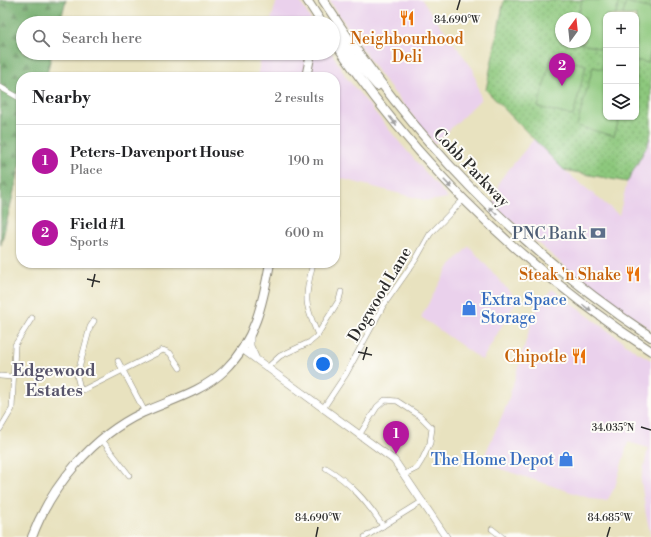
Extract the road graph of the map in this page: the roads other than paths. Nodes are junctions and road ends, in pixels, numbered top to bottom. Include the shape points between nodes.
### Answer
1 (308, 0) edge
2 (323, 0) edge
3 (316, 16) edge
4 (320, 16) edge
5 (333, 16) edge
6 (340, 26) edge
7 (340, 39) edge
8 (340, 52) edge
9 (310, 60) edge
10 (307, 72) edge
11 (0, 87) edge
12 (16, 96) edge
13 (394, 101) junction
14 (463, 200) junction
15 (269, 268) edge
16 (312, 268) edge
17 (341, 292) dead end
18 (32, 318) dead end
19 (94, 321) dead end
20 (318, 335) junction
21 (250, 336) junction
22 (651, 337) edge
23 (242, 349) junction
24 (651, 351) edge
25 (256, 359) junction
26 (118, 361) dead end
27 (268, 367) junction
28 (180, 368) dead end
29 (123, 370) junction
30 (0, 376) edge
31 (13, 377) junction
32 (324, 407) junction
33 (145, 412) junction
34 (0, 429) edge
35 (360, 434) junction
36 (102, 440) junction
37 (326, 468) dead end
38 (406, 474) junction
39 (129, 475) dead end
40 (423, 501) junction
41 (383, 526) junction
42 (492, 529) dead end
43 (32, 537) edge
44 (365, 537) edge
45 (446, 537) edge
46 (502, 537) edge

1 - 3 main road
2 - 4 main road
2 - 5 main road, Cobb Parkway
6 - 13 main road, Cobb Parkway
7 - 13 main road via 361,69
8 -> 14 main road, Cobb Parkway via 401,132
9 - 10 main road
11 - 12 street
22 -> 13 main road, Cobb Parkway via 582,288 522,238 456,174
14 -> 24 main road, Cobb Parkway via 562,288
14 - 32 street, Dogwood Lane via 430,234
15 - 21 main road via 263,301
16 - 20 street via 305,295 309,314
17 - 20 street via 339,300
18 - 31 street via 15,346
19 - 29 street via 90,327 78,376 80,388 83,390
20 - 27 street via 310,342 280,356
21 - 23 main road
21 - 25 street via 251,349
23 - 25 street
23 - 33 main road via 225,370 208,384
25 - 27 street
26 - 29 street
27 - 32 street
28 - 29 street via 175,357 166,350
29 - 33 street
30 - 31 street
31 - 34 street via 12,409
32 - 35 street
33 - 36 main road
35 - 38 street via 394,460
35 - 38 street via 377,407 385,400 397,400 429,423 433,433 430,443 417,468
36 - 39 street
36 - 43 main road via 81,458 65,478
37 - 41 street via 354,488
38 - 40 street
40 - 41 street
40 - 45 street
41 - 44 street
42 - 46 street

